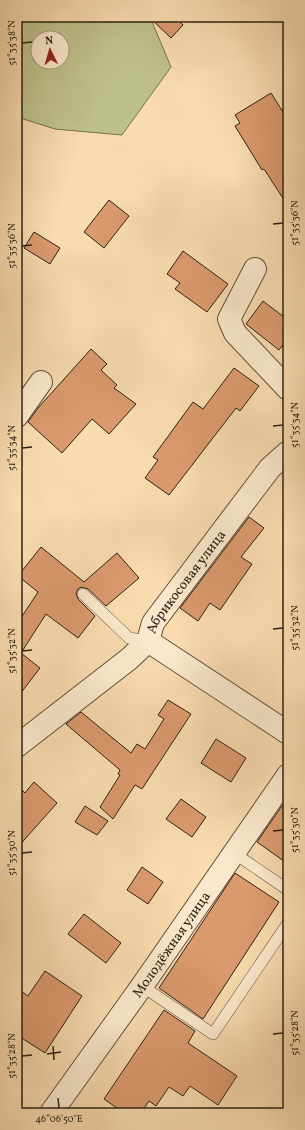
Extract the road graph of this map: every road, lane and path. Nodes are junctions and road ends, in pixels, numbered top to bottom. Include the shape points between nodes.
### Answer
1 (254, 269) dead end
2 (41, 382) dead end
3 (288, 389) edge
4 (17, 416) edge
5 (288, 452) edge
6 (83, 594) dead end
7 (148, 641) junction
8 (288, 733) edge
9 (17, 746) edge
10 (288, 775) edge
11 (234, 853) junction
12 (288, 890) edge
13 (288, 923) edge
14 (142, 986) junction
15 (51, 1113) edge

1 - 3 street via 229,319 235,333
2 - 4 street
5 - 7 street, Абрикосовая улица via 270,468 153,623
6 - 7 lane via 129,638
7 - 8 street
7 - 9 street, Абрикосовая улица via 129,659
10 - 11 street, Молодёжная улица
11 - 12 lane
11 - 14 street, Молодёжная улица
13 - 14 lane via 213,1034
14 - 15 street, Молодёжная улица

